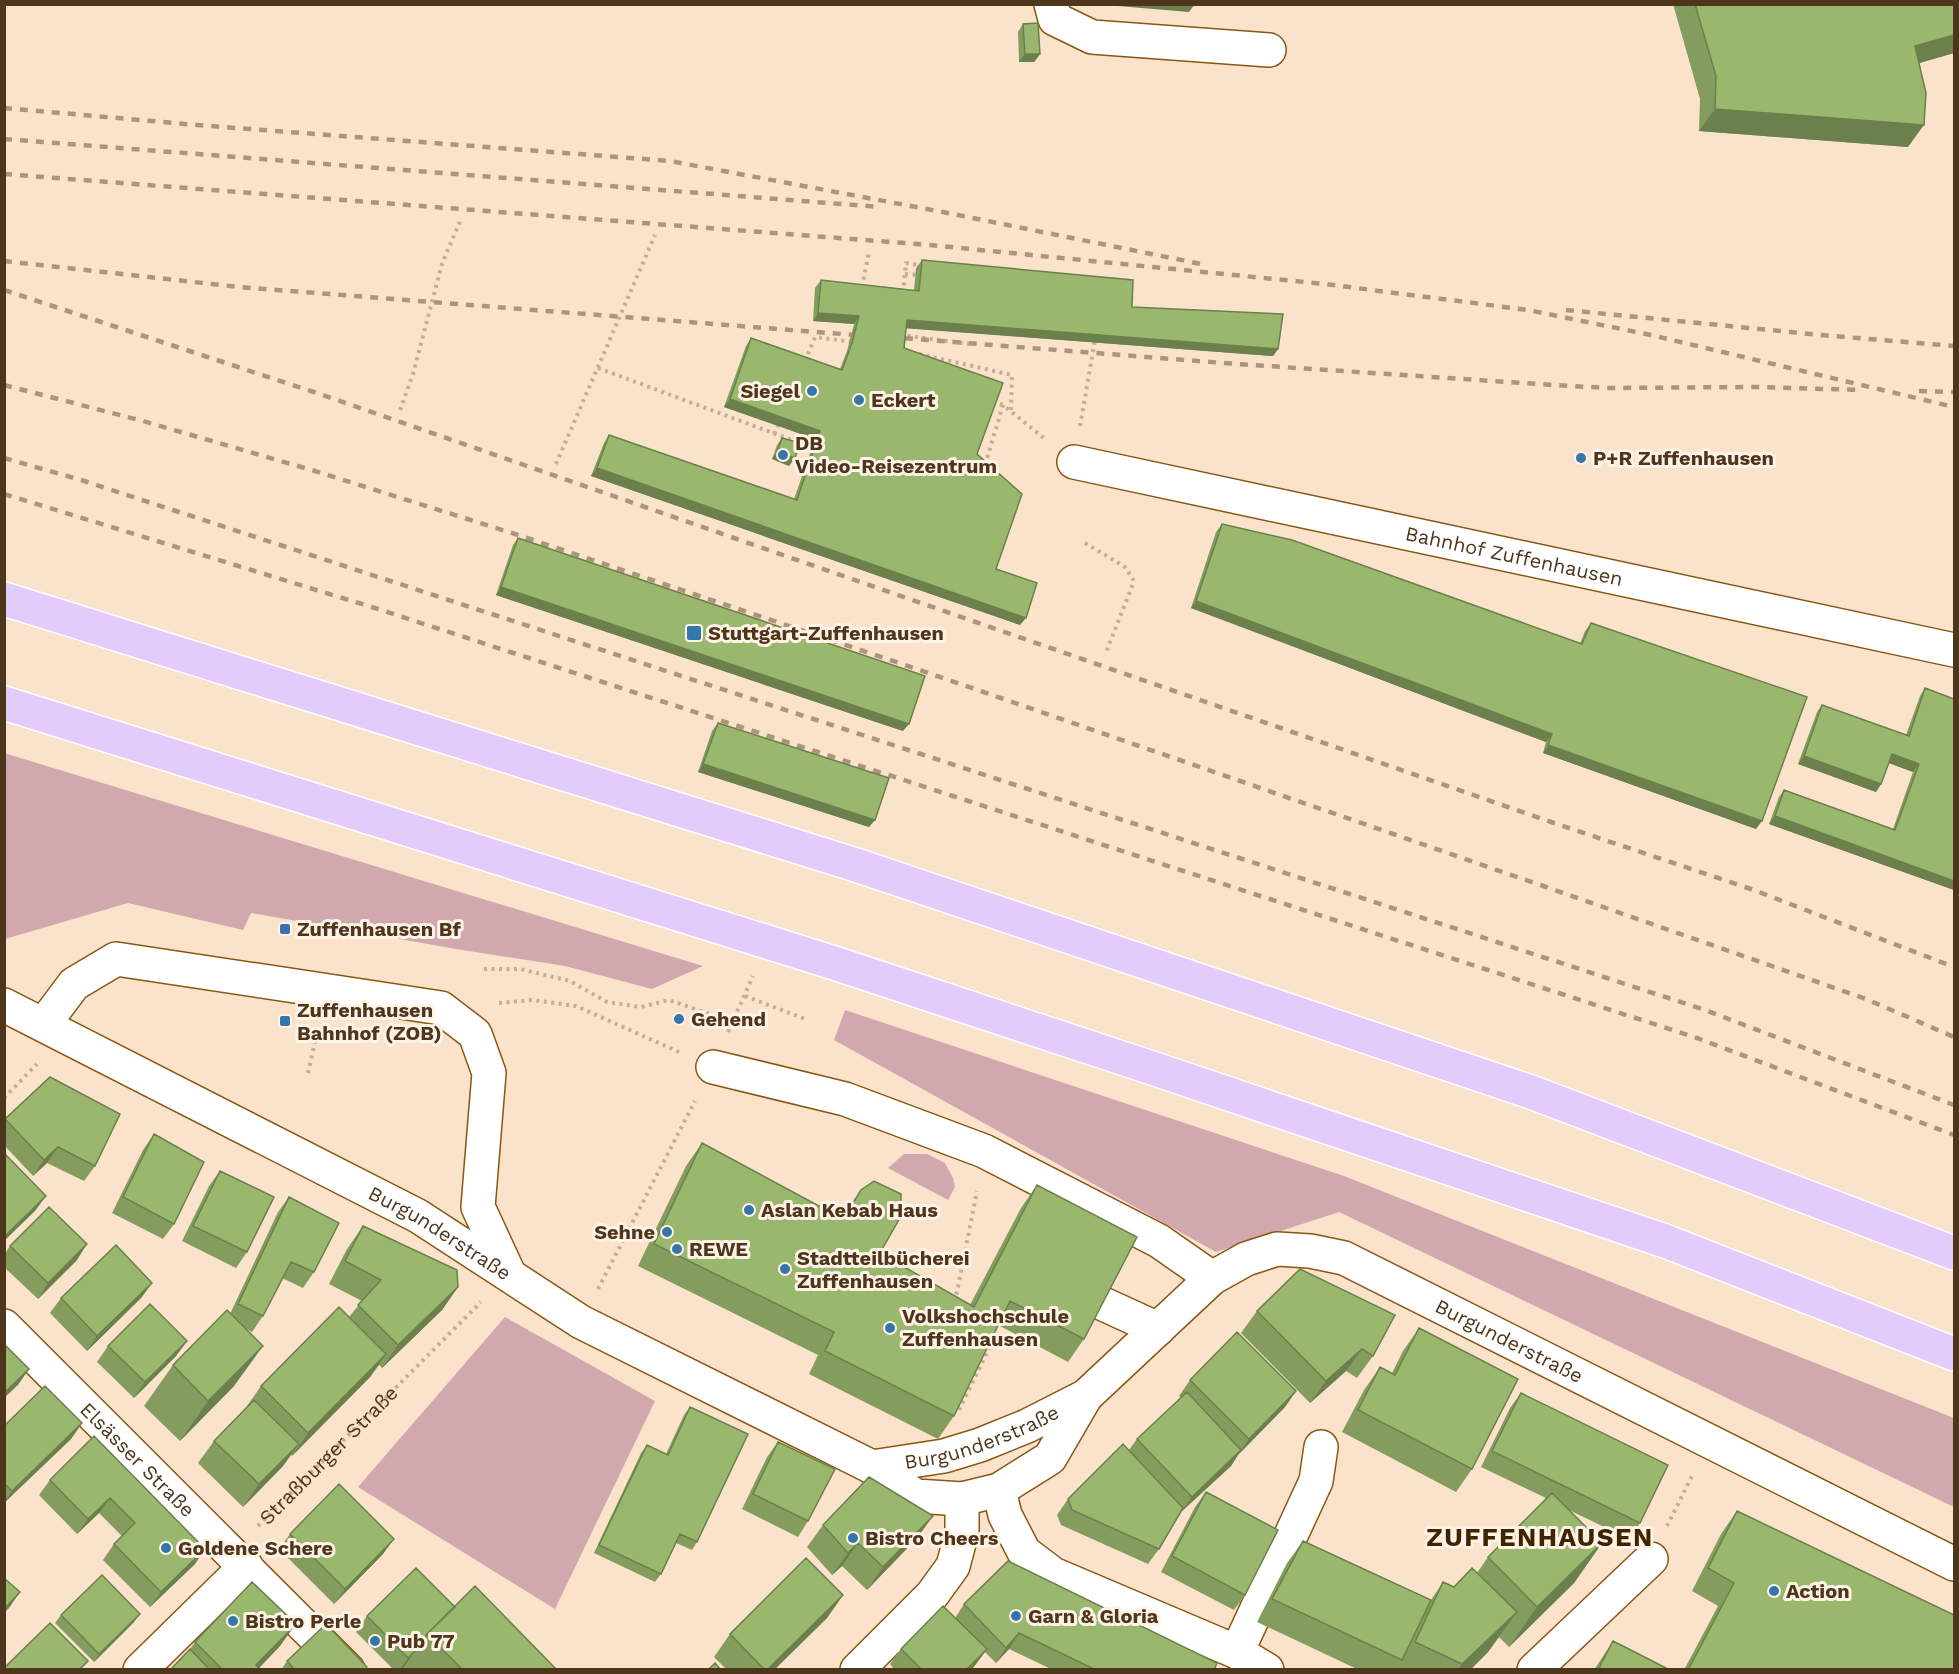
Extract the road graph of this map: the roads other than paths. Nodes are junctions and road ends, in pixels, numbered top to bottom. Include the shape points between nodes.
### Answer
1 (1053, 12) edge
2 (1269, 50) dead end
3 (1074, 462) road end
4 (4, 599) edge
5 (1954, 650) edge
6 (4, 703) edge
7 (4, 1005) edge
8 (44, 1024) junction
9 (713, 1067) road end
10 (1954, 1252) edge
11 (509, 1274) junction
12 (1212, 1278) junction
13 (1099, 1302) edge
14 (4, 1326) edge
15 (1158, 1329) junction
16 (1954, 1354) edge
17 (1086, 1396) junction
18 (1321, 1447) dead end
19 (872, 1467) junction
20 (999, 1490) junction
21 (962, 1499) junction
22 (1651, 1559) road end
23 (1954, 1564) edge
24 (246, 1566) junction
25 (1237, 1652) junction
26 (140, 1670) edge
27 (348, 1670) edge
28 (857, 1670) edge
29 (1268, 1670) edge
30 (1534, 1670) edge

1 - 2 street via 1092,37
3 - 5 street, Bahnhof Zuffenhausen
4 - 10 highway via 856,865 1532,1092
6 - 16 highway via 831,962 1149,1067 1665,1241
7 - 8 street, Burgunderstraße
8 - 11 street, Burgunderstraße via 418,1216
8 - 11 street via 74,984 116,959 441,1008 475,1034 489,1073 478,1207
9 - 12 street via 845,1099 984,1151 1159,1241
11 - 19 street, Burgunderstraße via 581,1322
12 - 15 street, Burgunderstraße
12 - 23 street, Burgunderstraße via 1246,1259 1277,1249 1344,1257
13 - 15 street
14 - 24 street, Elsässer Straße
15 - 17 street, Burgunderstraße
17 - 19 street, Burgunderstraße via 980,1445 944,1456
17 - 20 street, Burgunderstraße via 1050,1458
18 - 25 street via 1316,1481
19 - 21 street, Burgunderstraße via 916,1496
20 - 21 street, Burgunderstraße
20 - 25 street via 1005,1515 1024,1552 1053,1575
21 - 28 street via 962,1532 953,1566 932,1595
22 - 30 street
24 - 26 street
24 - 27 street, Elsässer Straße
25 - 29 street

